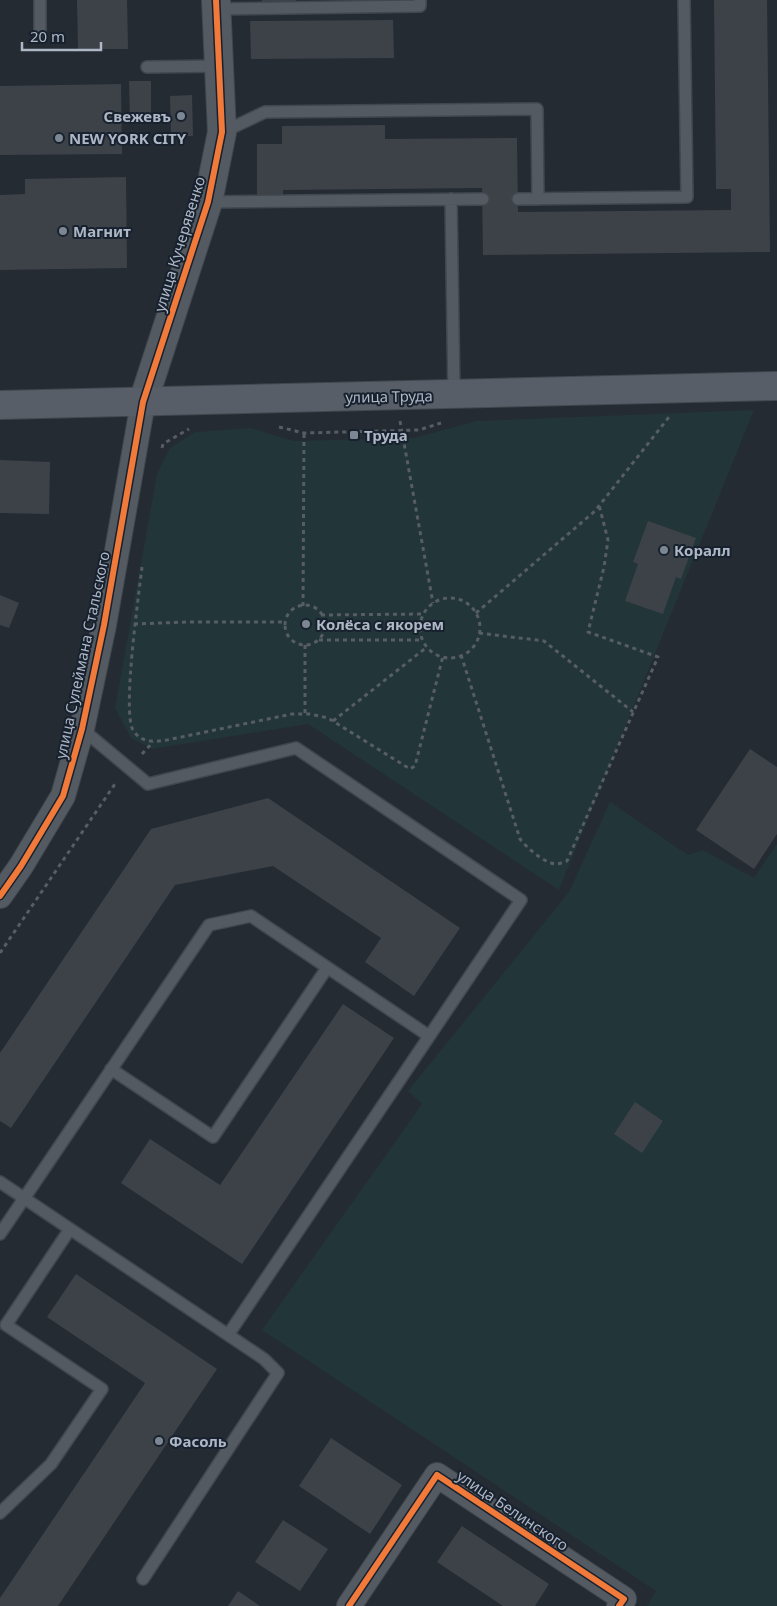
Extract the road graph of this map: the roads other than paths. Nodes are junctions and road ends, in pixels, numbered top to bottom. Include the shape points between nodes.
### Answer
1 (40, 0) edge
2 (420, 0) edge
3 (684, 0) edge
4 (216, 4) edge
5 (40, 32) dead end
6 (219, 66) junction
7 (147, 67) dead end
8 (222, 132) junction
9 (451, 199) junction
10 (482, 199) dead end
11 (518, 199) dead end
12 (538, 199) junction
13 (208, 202) junction
14 (777, 386) edge
15 (454, 395) junction
16 (143, 402) junction
17 (0, 405) edge
18 (82, 730) junction
19 (0, 896) edge
20 (327, 968) junction
21 (429, 1036) junction
22 (111, 1069) junction
23 (0, 1182) edge
24 (24, 1199) junction
25 (70, 1229) junction
26 (0, 1234) edge
27 (228, 1335) junction
28 (0, 1513) edge
29 (142, 1579) dead end
30 (349, 1606) edge
31 (619, 1606) edge

1 - 5 lane
2 - 4 lane via 420,6
3 - 12 lane via 687,196
4 - 6 street, улица Кучерявенко
6 - 7 lane
6 - 8 street, улица Кучерявенко
8 - 12 lane via 264,112 538,109
8 - 13 street, улица Кучерявенко
9 - 10 lane
9 - 13 lane
9 - 15 lane
11 - 12 lane
13 - 16 street, улица Кучерявенко
14 - 15 main road, улица Труда
15 - 16 main road, улица Труда
16 - 17 main road, улица Труда
16 - 18 street, улица Сулеймана Стальского
18 - 19 street, улица Сулеймана Стальского via 63,796
18 - 21 lane via 148,784 296,748 521,900
20 - 21 lane
20 - 22 lane via 251,916 209,925
20 - 22 lane via 213,1137
21 - 27 lane
22 - 24 lane
23 - 24 lane
24 - 25 lane
24 - 26 lane
25 - 27 lane
25 - 28 lane via 6,1325 102,1389 51,1464
27 - 29 lane via 264,1359 278,1373
30 - 31 street, улица Белинского via 437,1475 624,1599

